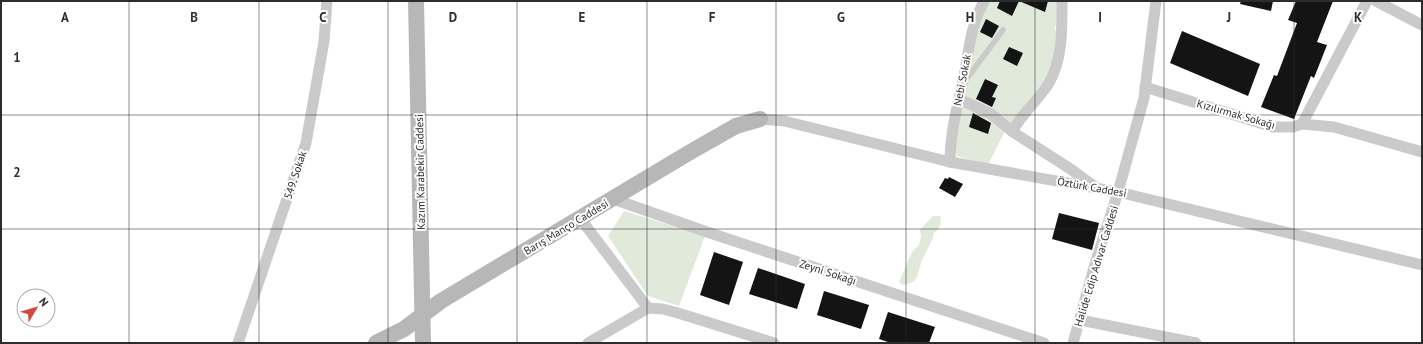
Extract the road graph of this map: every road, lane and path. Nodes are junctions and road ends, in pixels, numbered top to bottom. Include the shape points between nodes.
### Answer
1 (327, 1) edge
2 (416, 1) edge
3 (984, 1) edge
4 (1062, 1) edge
5 (1156, 1) edge
6 (1367, 1) edge
7 (1376, 1) edge
8 (1422, 25) edge
9 (1003, 30) dead end
10 (961, 87) junction
11 (1145, 87) junction
12 (959, 99) junction
13 (760, 119) joint
14 (1302, 124) junction
15 (1013, 132) junction
16 (1422, 152) edge
17 (950, 162) junction
18 (1096, 188) junction
19 (1118, 192) junction
20 (613, 199) junction
21 (580, 218) junction
22 (1422, 265) edge
23 (648, 308) junction
24 (423, 316) junction
25 (1080, 320) junction
26 (238, 343) edge
27 (376, 343) edge
28 (423, 343) edge
29 (588, 343) edge
30 (774, 343) edge
31 (1044, 343) edge
32 (1073, 343) edge
33 (1196, 343) edge

1 - 26 street, 549. Sokak via 324,41 306,142
2 - 24 street, Kazım Karabekir Caddesi
3 - 10 street, Nebi Sokak via 976,16 970,38
4 - 15 street via 1062,34 1053,75
5 - 11 street, Halide Edip Adıvar Caddesi
6 - 14 street
7 - 8 street
9 - 10 lane
10 - 12 street, Nebi Sokak
11 - 14 street, Kızılırmak Sokağı via 1273,127 1293,127
11 - 19 street, Halide Edip Adıvar Caddesi
12 - 15 street via 991,114
12 - 17 street, Nebi Sokak via 950,143
13 - 17 street, Öztürk Caddesi via 784,120
13 - 20 street, Barış Manço Caddesi via 736,126
14 - 16 street, Kızılırmak Sokağı via 1334,127
15 - 18 street
17 - 18 street, Öztürk Caddesi
18 - 19 street, Öztürk Caddesi
19 - 22 street, Öztürk Caddesi
19 - 25 street, Halide Edip Adıvar Caddesi
20 - 21 street, Barış Manço Caddesi
20 - 31 street, Zeyni Sokağı
21 - 23 street
21 - 24 street, Barış Manço Caddesi via 441,301
23 - 29 street
23 - 30 street via 678,313
24 - 27 street, Barış Manço Caddesi
24 - 28 street, Kazım Karabekir Caddesi
25 - 32 street, Halide Edip Adıvar Caddesi
25 - 33 street

